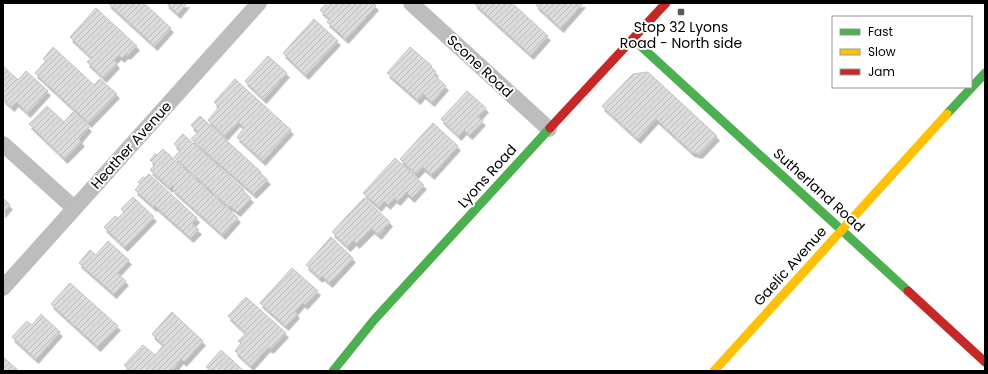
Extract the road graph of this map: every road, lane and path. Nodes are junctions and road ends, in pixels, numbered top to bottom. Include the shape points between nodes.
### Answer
1 (259, 3) edge
2 (411, 3) edge
3 (666, 3) edge
4 (633, 40) junction
5 (985, 73) edge
6 (972, 87) edge
7 (971, 88) edge
8 (549, 129) junction
9 (3, 144) edge
10 (74, 208) junction
11 (842, 229) junction
12 (3, 288) edge
13 (985, 362) edge
14 (333, 371) edge
15 (714, 371) edge

1 - 10 street, Heather Avenue
2 - 8 street, Scone Road
3 - 4 street, Lyons Road
4 - 8 street, Lyons Road
4 - 11 street, Sutherland Road
5 - 6 street, Gaelic Avenue
7 - 11 street, Gaelic Avenue
8 - 14 street, Lyons Road via 374,320
9 - 10 street
10 - 12 street, Heather Avenue
11 - 13 street, Sutherland Road
11 - 15 street, Gaelic Avenue

